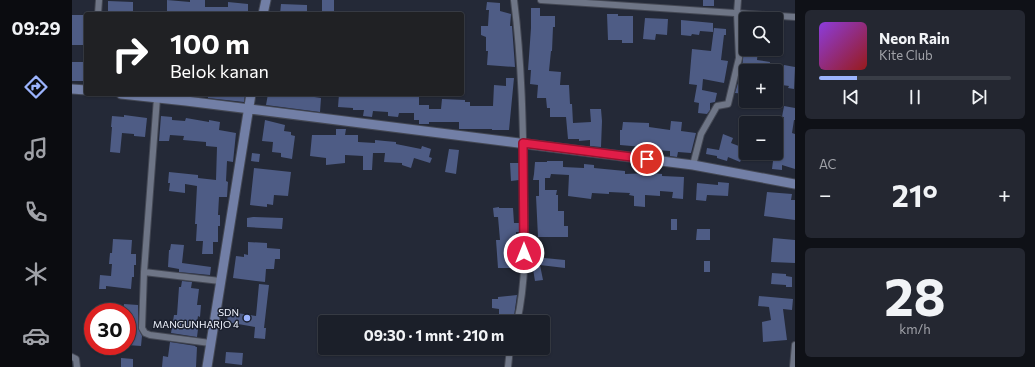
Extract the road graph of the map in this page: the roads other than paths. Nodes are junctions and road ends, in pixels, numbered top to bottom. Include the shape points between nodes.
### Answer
1 (99, 0) edge
2 (266, 0) edge
3 (514, 0) edge
4 (541, 0) edge
5 (738, 0) edge
6 (98, 12) edge
7 (263, 12) edge
8 (737, 13) junction
9 (795, 17) edge
10 (72, 89) edge
11 (84, 90) edge
12 (139, 96) edge
13 (251, 96) edge
14 (157, 98) junction
15 (248, 110) junction
16 (523, 143) junction
17 (693, 165) junction
18 (795, 184) edge
19 (144, 272) junction
20 (220, 281) junction
21 (518, 315) edge
22 (210, 343) junction
23 (795, 345) edge
24 (509, 355) edge
25 (72, 357) edge
26 (77, 367) edge
27 (207, 367) edge
28 (508, 367) edge
29 (793, 367) edge

1 - 6 street
2 - 7 street
3 - 16 street
4 - 8 street
5 - 8 street
8 - 9 street
8 - 17 street via 739,58 728,104 717,106 701,134
10 - 11 street
12 - 14 street
13 - 15 street
14 - 15 street
14 - 19 street
15 - 16 street
15 - 20 street
16 - 17 street
16 - 21 street via 524,266
17 - 18 street
19 - 20 street
19 - 22 street via 142,328 145,333
20 - 22 street
22 - 27 street
23 - 29 street
24 - 28 street
25 - 26 street via 76,359

